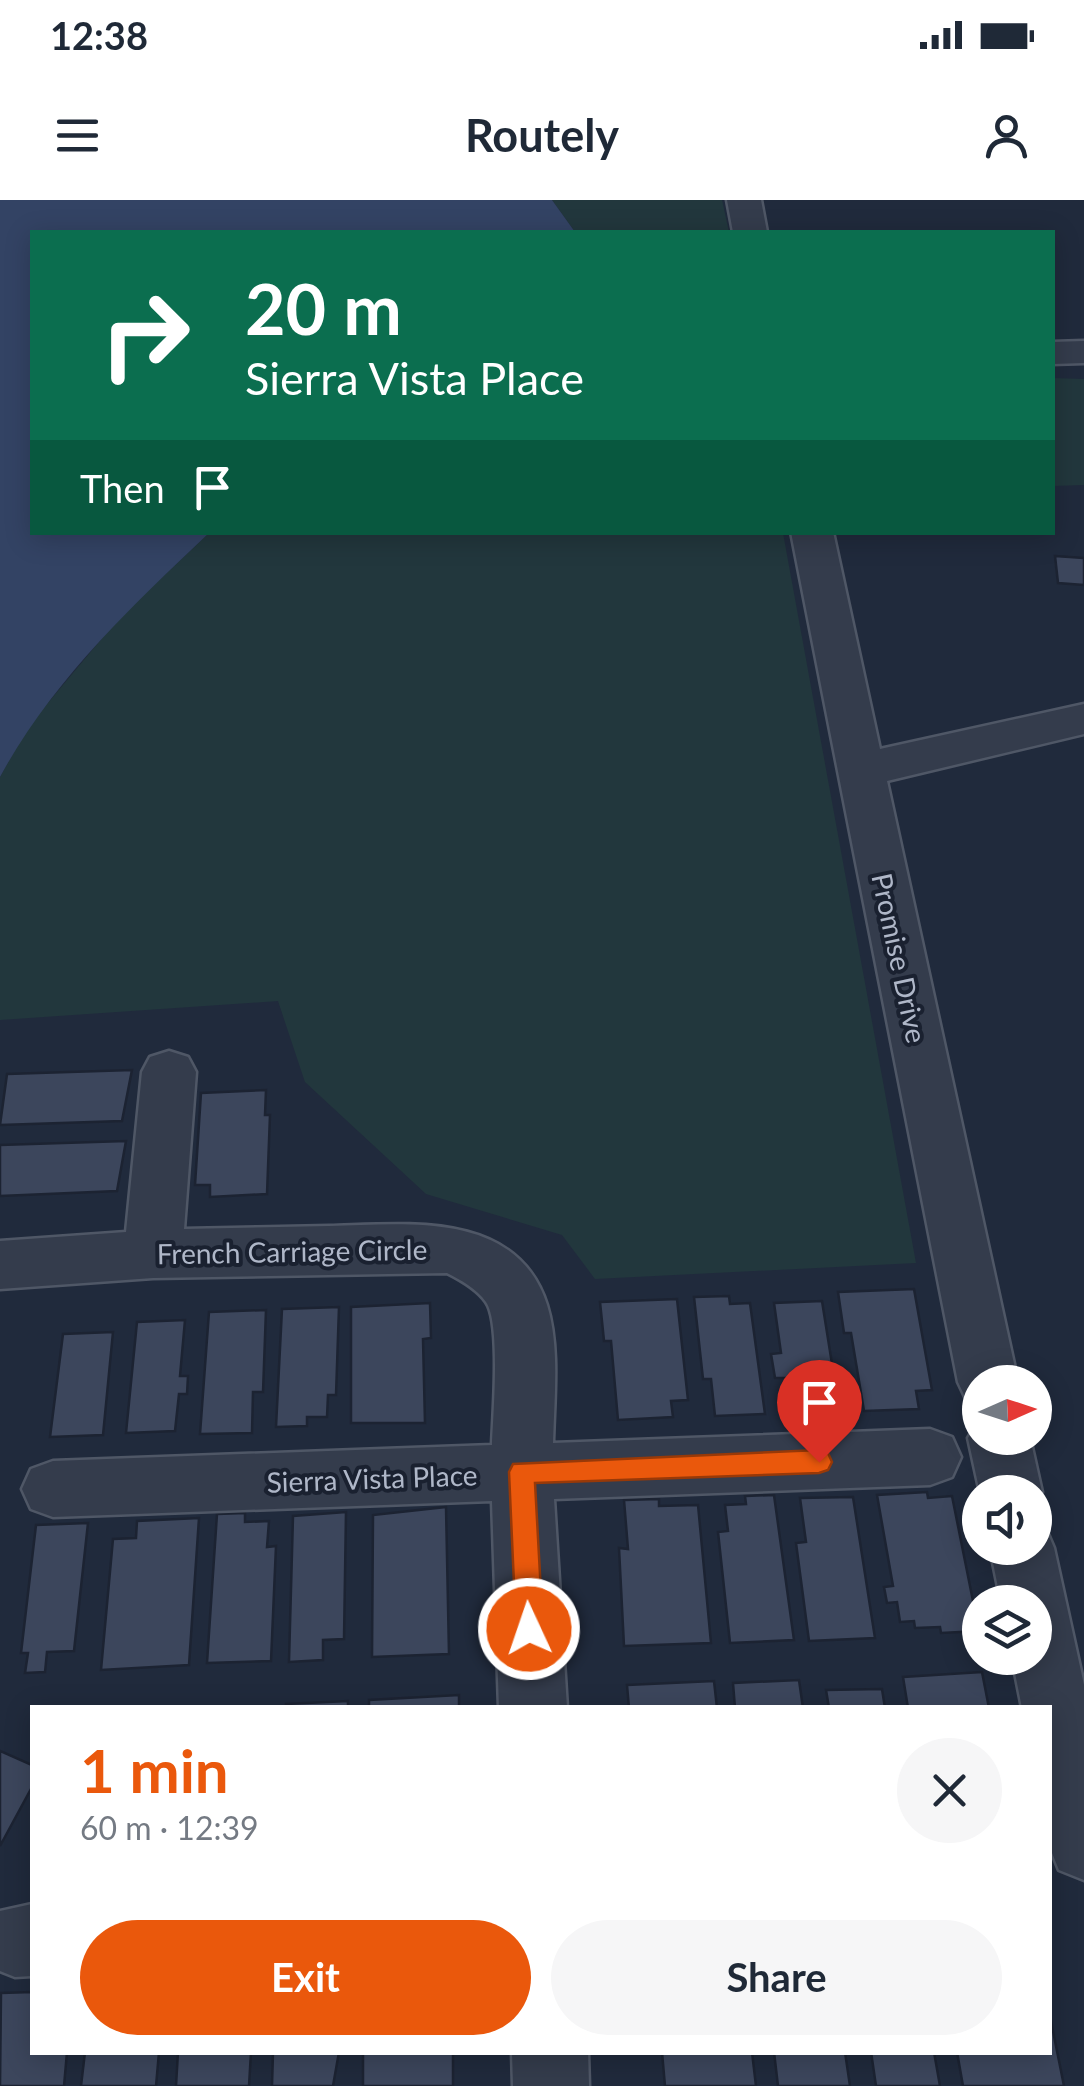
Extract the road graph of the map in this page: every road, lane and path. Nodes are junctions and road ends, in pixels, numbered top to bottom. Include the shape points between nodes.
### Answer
1 (744, 200) edge
2 (750, 230) edge
3 (1084, 352) edge
4 (1055, 354) edge
5 (813, 535) edge
6 (1084, 719) edge
7 (860, 767) junction
8 (168, 1072) dead end
9 (153, 1254) junction
10 (0, 1265) edge
11 (984, 1365) edge
12 (930, 1457) dead end
13 (522, 1472) junction
14 (53, 1489) dead end
15 (1048, 1675) edge
16 (533, 1705) edge
17 (1084, 1846) edge
18 (550, 2055) edge
19 (551, 2086) edge

1 - 2 street
3 - 4 street
5 - 7 street, Promise Drive
6 - 7 street
7 - 11 street, Promise Drive
8 - 9 street
9 - 10 street, French Carriage Circle
9 - 13 street, French Carriage Circle via 436,1247 467,1254 515,1295 522,1324
12 - 13 street, Sierra Vista Place
13 - 14 street, Sierra Vista Place
13 - 16 street, French Carriage Circle
15 - 17 street
18 - 19 street

